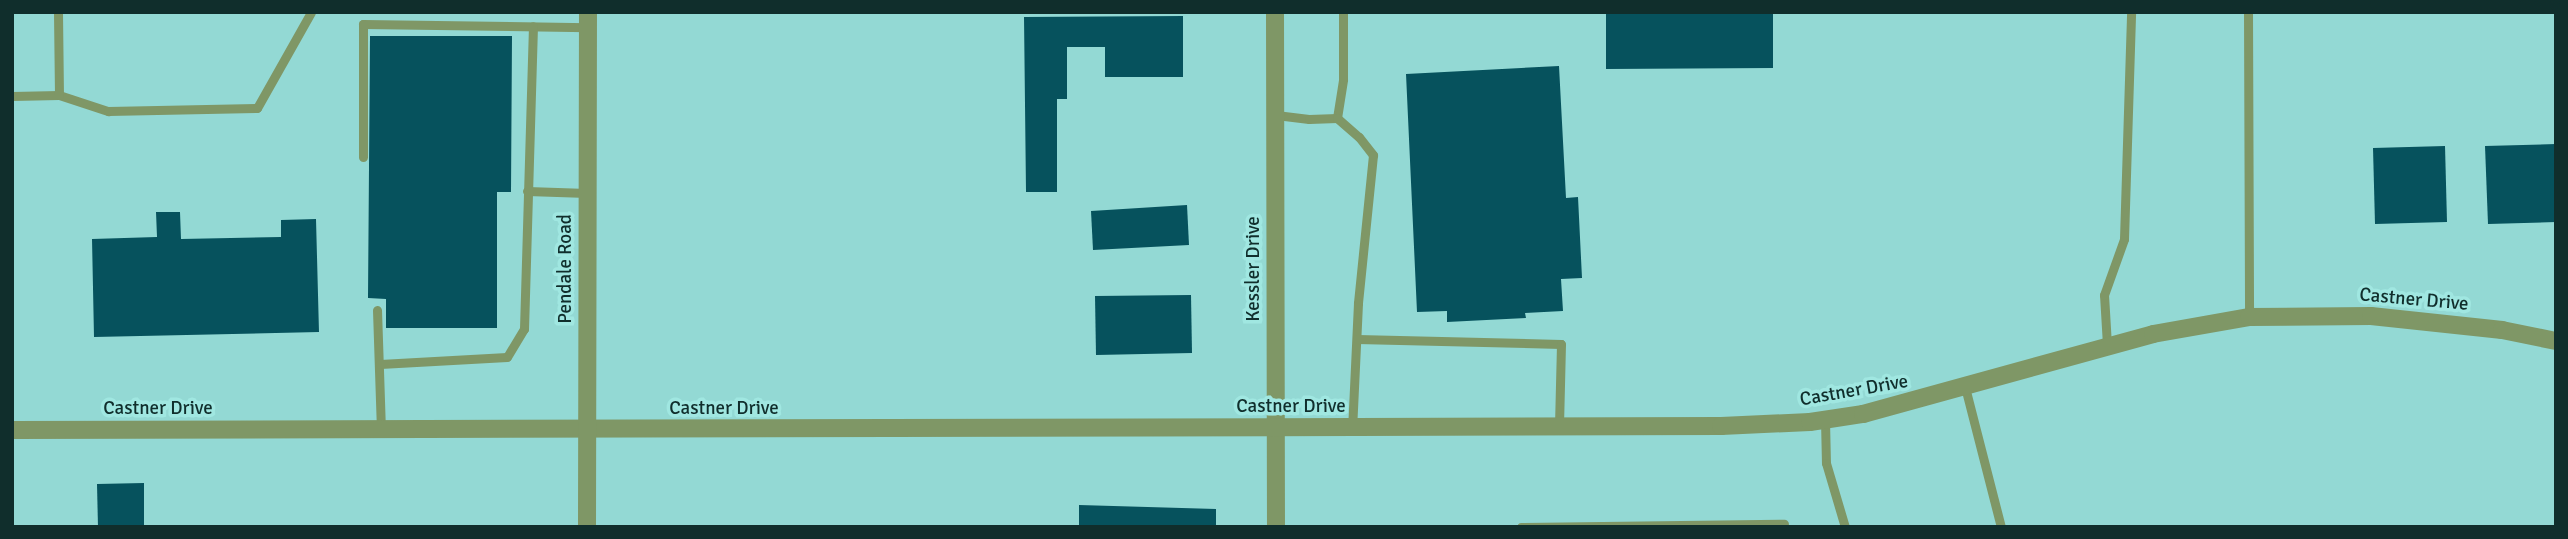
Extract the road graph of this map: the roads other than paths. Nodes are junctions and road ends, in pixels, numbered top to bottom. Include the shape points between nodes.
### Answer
1 (58, 12) edge
2 (311, 12) edge
3 (1275, 12) edge
4 (1343, 12) edge
5 (2131, 12) edge
6 (2248, 12) edge
7 (588, 20) edge
8 (533, 26) junction
9 (59, 95) junction
10 (12, 96) edge
11 (1276, 115) junction
12 (1337, 118) junction
13 (363, 157) dead end
14 (527, 191) junction
15 (587, 193) junction
16 (377, 310) dead end
17 (2249, 317) junction
18 (1357, 339) junction
19 (2556, 341) edge
20 (2108, 345) junction
21 (380, 364) junction
22 (1965, 387) junction
23 (1825, 420) junction
24 (1559, 426) junction
25 (1274, 428) junction
26 (1352, 428) junction
27 (12, 430) edge
28 (381, 430) junction
29 (587, 430) junction
30 (1784, 524) dead end
31 (587, 527) edge
32 (1276, 527) edge
33 (1521, 527) edge
34 (1845, 527) edge
35 (2001, 527) edge

1 - 9 lane
2 - 9 lane via 257,108 108,111
3 - 11 street, Kessler Drive
4 - 12 lane via 1343,79
5 - 20 lane via 2124,239 2104,295
6 - 17 lane
7 - 8 lane
7 - 15 street, Pendale Road
8 - 13 lane via 363,24
8 - 14 lane
9 - 10 lane
11 - 12 lane
11 - 25 street, Kessler Drive
12 - 18 lane via 1373,155
14 - 15 lane
14 - 21 lane via 524,329 507,357
15 - 29 street, Pendale Road
16 - 21 lane
17 - 19 street, Castner Drive via 2371,316 2502,330
17 - 20 street, Castner Drive
18 - 24 lane via 1561,344
18 - 26 lane
20 - 22 street, Castner Drive
21 - 28 lane
22 - 23 street, Castner Drive
22 - 35 lane
23 - 24 street, Castner Drive via 1721,426
23 - 34 lane via 1826,463
24 - 26 street, Castner Drive
25 - 26 street, Castner Drive
25 - 29 street, Castner Drive
25 - 32 street, Kessler Drive
27 - 28 street, Castner Drive
28 - 29 street, Castner Drive
29 - 31 street, Pendale Road
30 - 33 lane

